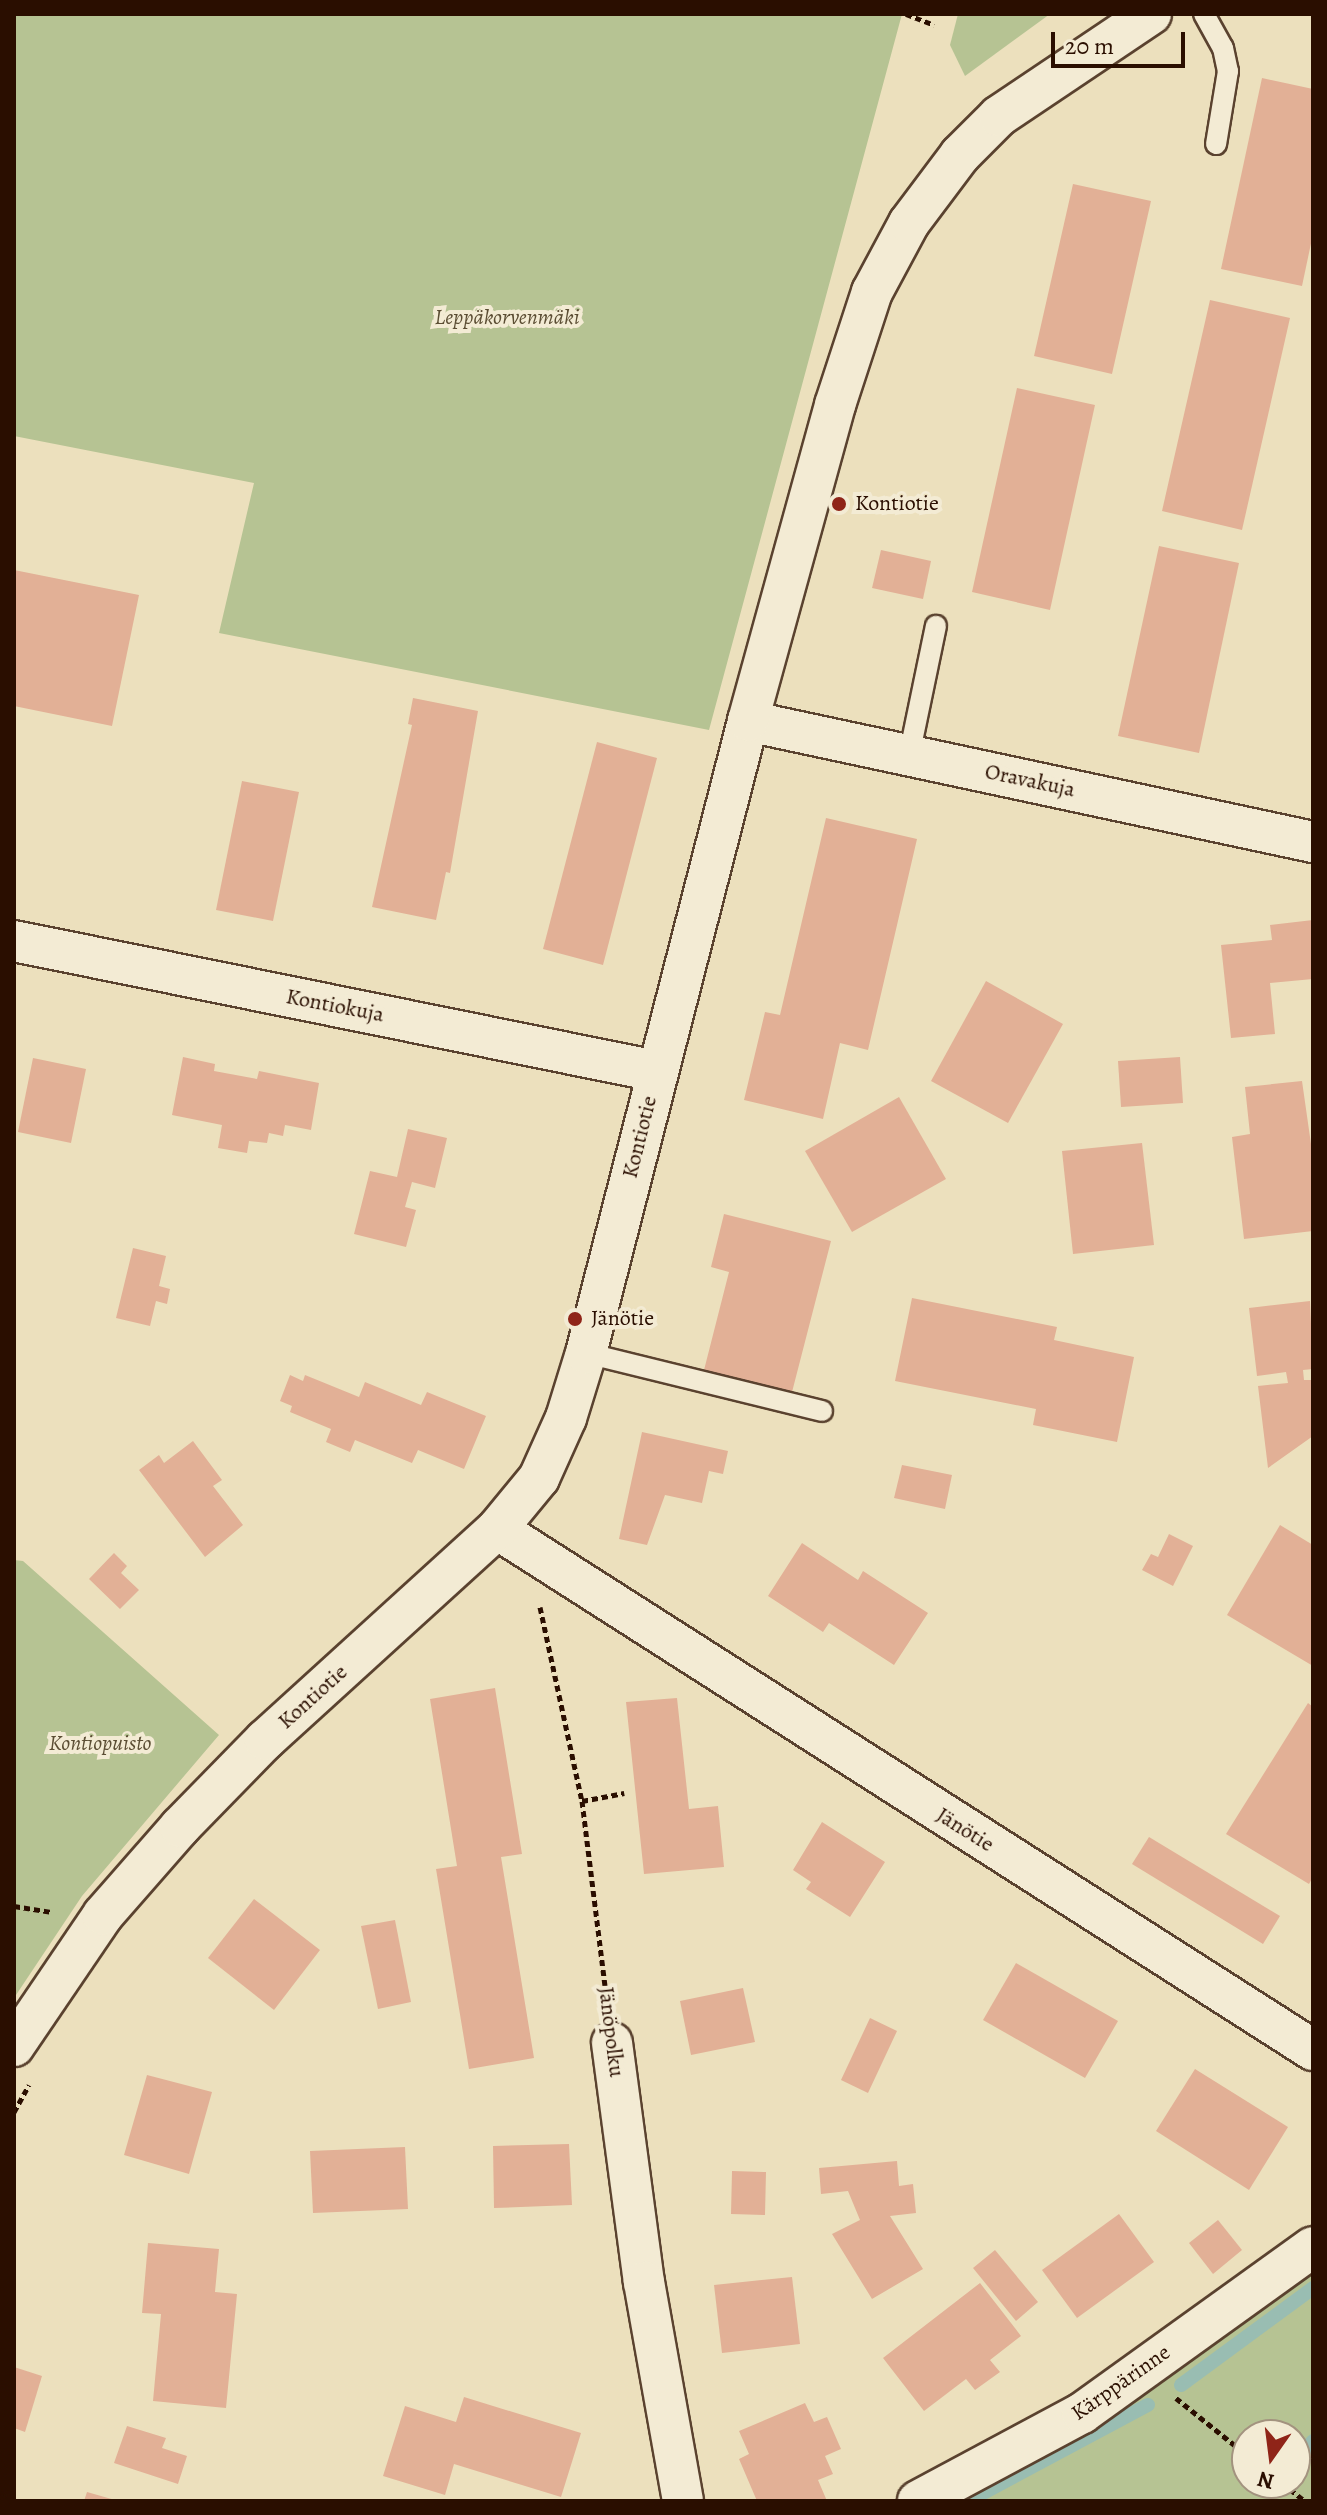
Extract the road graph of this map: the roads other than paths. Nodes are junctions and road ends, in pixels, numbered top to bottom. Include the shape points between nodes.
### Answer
1 (1151, 14) edge
2 (1204, 14) edge
3 (1216, 144) dead end
4 (936, 626) dead end
5 (748, 721) junction
6 (909, 756) junction
7 (1313, 842) edge
8 (14, 941) edge
9 (656, 1071) junction
10 (586, 1353) junction
11 (822, 1411) dead end
12 (497, 1529) junction
13 (612, 2043) road end
14 (14, 2046) edge
15 (1313, 2050) edge
16 (1313, 2247) edge
17 (683, 2501) edge
18 (918, 2501) edge

1 - 5 street, Kontiotie via 999,116 960,155 909,223 872,292 835,405
2 - 3 lane via 1228,71
4 - 6 lane
5 - 6 street, Oravakuja
5 - 9 street, Kontiotie
6 - 7 street, Oravakuja
8 - 9 street, Kontiokuja
9 - 10 street, Kontiotie
10 - 11 lane
10 - 12 street, Kontiotie via 566,1418 539,1478
12 - 14 street, Kontiotie via 265,1740 180,1827 103,1915
12 - 15 street, Jänötie
13 - 17 street, Jänöpolku via 644,2282
16 - 18 street, Kärppärinne via 1082,2413

